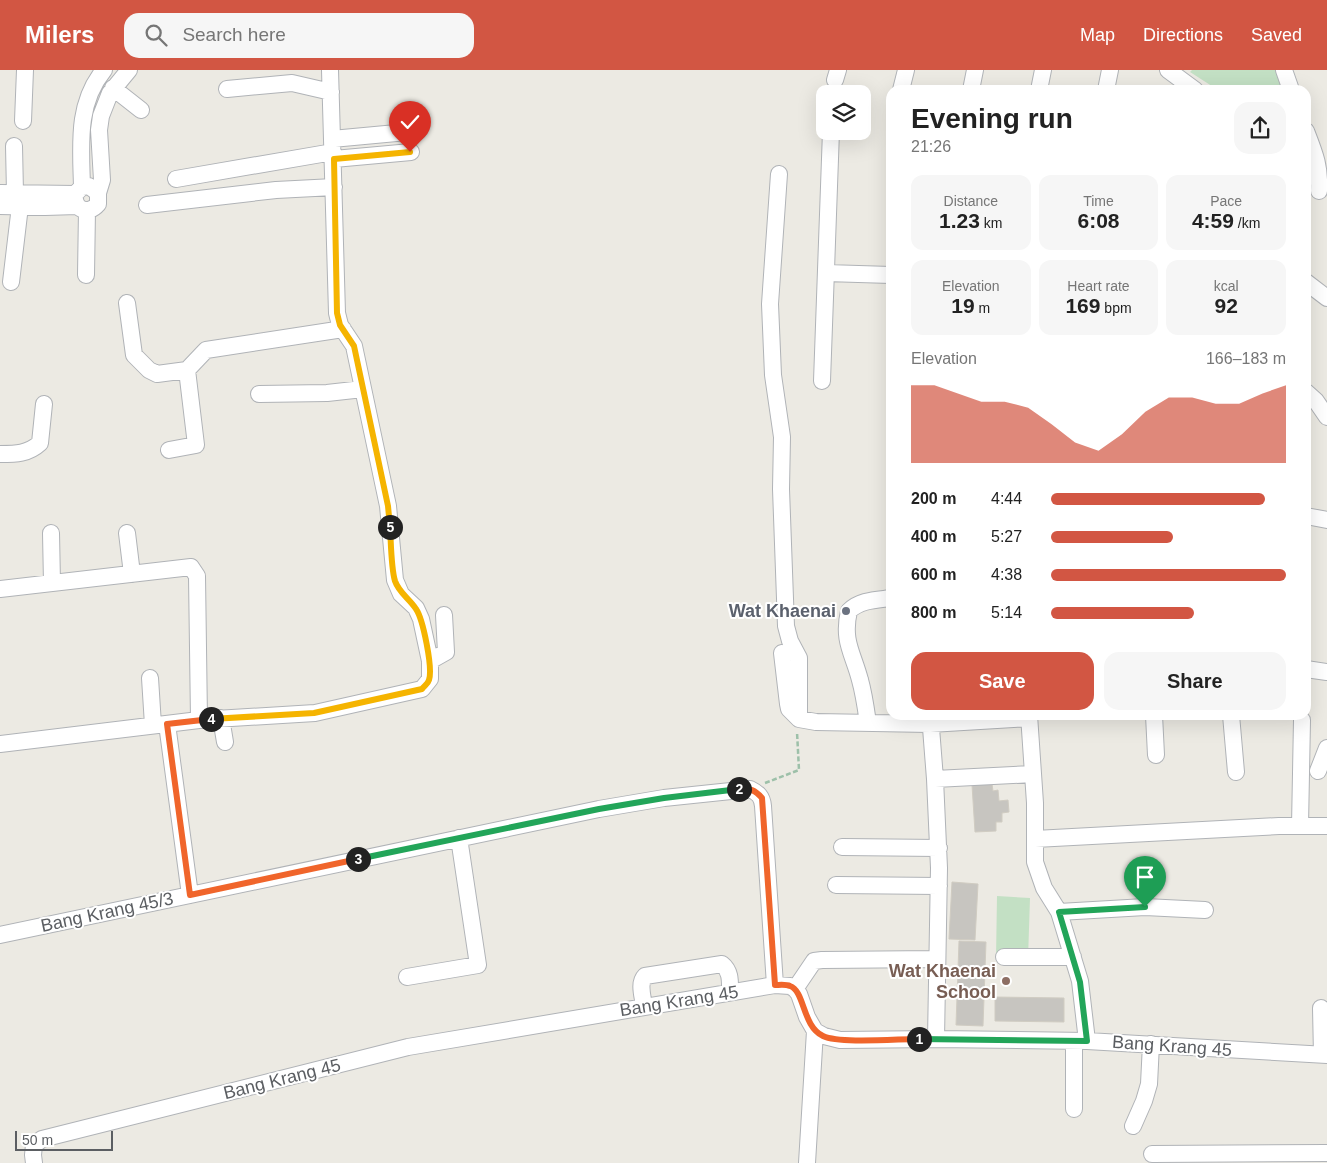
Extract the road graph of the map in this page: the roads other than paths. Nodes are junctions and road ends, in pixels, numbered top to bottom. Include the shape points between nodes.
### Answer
1 (25, 70) edge
2 (104, 70) edge
3 (129, 70) edge
4 (330, 70) edge
5 (906, 70) edge
6 (975, 70) edge
7 (1043, 70) edge
8 (1110, 70) edge
9 (1284, 70) edge
10 (292, 76) edge
11 (1177, 77) edge
12 (902, 85) edge
13 (972, 85) edge
14 (1040, 85) edge
15 (1107, 85) edge
16 (1188, 85) edge
17 (1289, 85) edge
18 (113, 88) junction
19 (227, 89) dead end
20 (332, 92) junction
21 (140, 110) dead end
22 (83, 112) junction
23 (101, 116) junction
24 (23, 121) dead end
25 (418, 131) dead end
26 (831, 140) edge
27 (1311, 144) edge
28 (14, 146) dead end
29 (333, 150) junction
30 (410, 152) dead end
31 (779, 174) dead end
32 (176, 179) dead end
33 (334, 187) junction
34 (1317, 190) edge
35 (11, 197) edge
36 (80, 199) junction
37 (147, 205) dead end
38 (0, 206) edge
39 (826, 273) junction
40 (86, 275) dead end
41 (886, 275) edge
42 (11, 282) dead end
43 (1311, 286) edge
44 (1327, 298) edge
45 (126, 303) dead end
46 (343, 329) junction
47 (187, 370) junction
48 (822, 381) dead end
49 (363, 389) junction
50 (258, 394) dead end
51 (1311, 396) edge
52 (44, 404) dead end
53 (1327, 417) edge
54 (169, 450) dead end
55 (0, 454) edge
56 (1311, 517) edge
57 (1327, 520) edge
58 (51, 533) dead end
59 (127, 533) dead end
60 (132, 574) junction
61 (52, 583) junction
62 (0, 589) edge
63 (886, 599) edge
64 (444, 615) dead end
65 (782, 653) dead end
66 (430, 661) junction
67 (1311, 670) edge
68 (1327, 672) edge
69 (150, 678) dead end
70 (222, 718) junction
71 (798, 718) junction
72 (199, 720) junction
73 (914, 720) edge
74 (930, 720) edge
75 (1029, 720) edge
76 (1154, 720) edge
77 (1231, 720) edge
78 (1302, 720) dead end
79 (868, 723) junction
80 (160, 724) junction
81 (225, 742) dead end
82 (0, 744) edge
83 (1327, 748) edge
84 (1156, 755) dead end
85 (1318, 771) dead end
86 (1236, 772) dead end
87 (1033, 774) junction
88 (935, 779) junction
89 (1300, 826) junction
90 (1327, 826) edge
91 (459, 838) junction
92 (1035, 839) junction
93 (842, 847) dead end
94 (939, 848) junction
95 (836, 885) dead end
96 (939, 886) junction
97 (190, 895) junction
98 (1206, 910) dead end
99 (1059, 912) junction
100 (0, 935) edge
101 (1073, 957) junction
102 (1004, 958) dead end
103 (937, 959) junction
104 (407, 977) dead end
105 (775, 985) junction
106 (795, 989) junction
107 (730, 992) junction
108 (644, 1006) junction
109 (1320, 1008) dead end
110 (815, 1031) junction
111 (936, 1039) junction
112 (1081, 1041) junction
113 (1151, 1044) junction
114 (1325, 1055) edge
115 (1074, 1109) dead end
116 (1133, 1126) dead end
117 (1327, 1153) edge
118 (1152, 1154) dead end
119 (34, 1163) edge
120 (807, 1163) edge

1 - 24 street
2 - 22 street via 94,84
3 - 18 street
4 - 20 street
5 - 12 street
6 - 13 street
7 - 14 street
8 - 15 street
9 - 17 street
10 - 19 street
10 - 20 street
11 - 16 street
18 - 21 street
18 - 23 street
20 - 29 street
22 - 23 street
22 - 36 street
23 - 36 street via 102,180 98,204 93,209
25 - 29 street
26 - 39 street
27 - 34 street via 1318,162
28 - 35 street
29 - 30 street
29 - 32 street
29 - 33 street
31 - 71 street via 770,304 773,375 782,438 785,613 788,636 798,658
33 - 37 street via 276,190
33 - 46 street via 337,313
35 - 36 street
35 - 38 street
35 - 42 street
36 - 40 street
39 - 41 street
39 - 48 street
43 - 44 street
45 - 47 street via 134,355 140,362 157,374
46 - 47 street via 206,350
46 - 49 street via 354,346
47 - 54 street via 196,445
49 - 50 street
49 - 66 street via 388,506 395,580 401,594 416,608 421,619
51 - 53 street
52 - 55 street via 40,443 23,453
56 - 57 street
58 - 61 street
59 - 60 street
60 - 61 street
60 - 72 street via 191,567 195,571
61 - 62 street
63 - 79 street via 858,604 848,611 849,650 860,680
64 - 66 street via 446,652
65 - 71 street via 789,709
66 - 70 street via 430,680 422,689 314,713
67 - 68 street
69 - 80 street
70 - 72 street
70 - 81 street
71 - 79 street via 816,722
72 - 80 street
73 - 79 street
74 - 88 street
75 - 87 street
76 - 84 street
77 - 86 street
78 - 89 street
80 - 82 street
80 - 97 street
83 - 85 street
87 - 88 street
87 - 92 street
88 - 94 street
89 - 90 street
89 - 92 street
91 - 97 street, Bang Krang 45/3
91 - 104 street via 478,965
91 - 105 street, Bang Krang 45/3 via 664,798 750,789 757,792 763,806
92 - 99 street via 1035,862 1044,888
93 - 94 street
94 - 96 street
95 - 96 street
96 - 103 street
97 - 100 street, Bang Krang 45/3
98 - 99 street via 1145,907
99 - 101 street
101 - 102 street
101 - 112 street via 1080,982
103 - 106 street via 814,961
103 - 111 street
105 - 106 street, Bang Krang 45
105 - 107 street, Bang Krang 45
106 - 110 street
107 - 108 street, Bang Krang 45
107 - 108 street via 729,973 722,964 645,976 641,983
108 - 119 street, Bang Krang 45 via 408,1047 42,1139 34,1145
109 - 114 street
110 - 111 street, Bang Krang 45 via 840,1040
110 - 120 street
111 - 112 street, Bang Krang 45
112 - 113 street, Bang Krang 45
112 - 115 street
113 - 114 street, Bang Krang 45
113 - 116 street via 1149,1084
117 - 118 street

